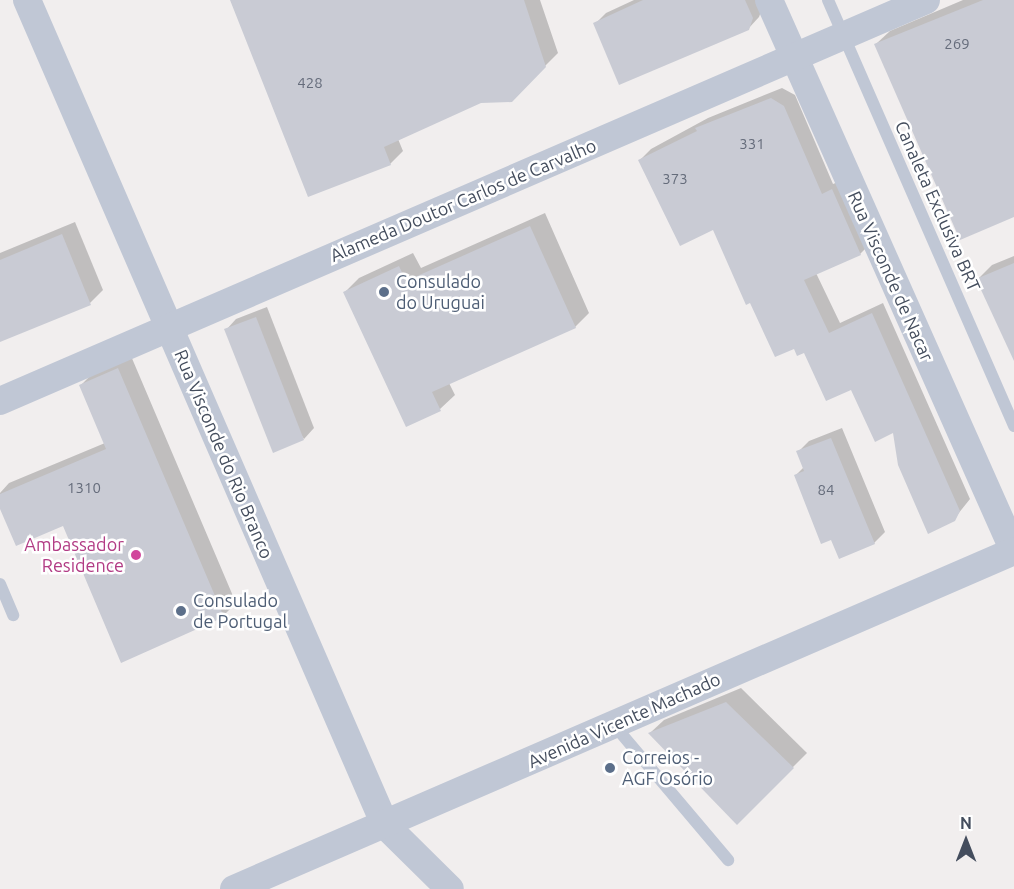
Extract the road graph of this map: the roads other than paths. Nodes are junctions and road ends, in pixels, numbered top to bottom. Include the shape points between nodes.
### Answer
1 (27, 0) edge
2 (769, 0) edge
3 (828, 0) edge
4 (926, 0) edge
5 (844, 36) junction
6 (794, 57) junction
7 (169, 327) junction
8 (0, 401) edge
9 (1014, 426) edge
10 (1014, 551) edge
11 (0, 584) edge
12 (13, 615) dead end
13 (613, 725) junction
14 (385, 825) junction
15 (728, 860) dead end
16 (234, 889) edge
17 (450, 889) edge

1 - 7 street, Rua Visconde do Rio Branco
2 - 6 street, Rua Visconde de Nacar
3 - 5 lane, Canaleta Exclusiva BRT
4 - 5 street, Alameda Doutor Carlos de Carvalho
5 - 6 street, Alameda Doutor Carlos de Carvalho
5 - 9 lane, Canaleta Exclusiva BRT
6 - 7 street, Alameda Doutor Carlos de Carvalho
6 - 10 street, Rua Visconde de Nacar
7 - 8 street, Alameda Doutor Carlos de Carvalho
7 - 14 street, Rua Visconde do Rio Branco
10 - 13 street, Avenida Vicente Machado
11 - 12 lane
13 - 14 street, Avenida Vicente Machado
13 - 15 lane
14 - 16 street, Avenida Vicente Machado
14 - 17 street, Rua Visconde do Rio Branco

